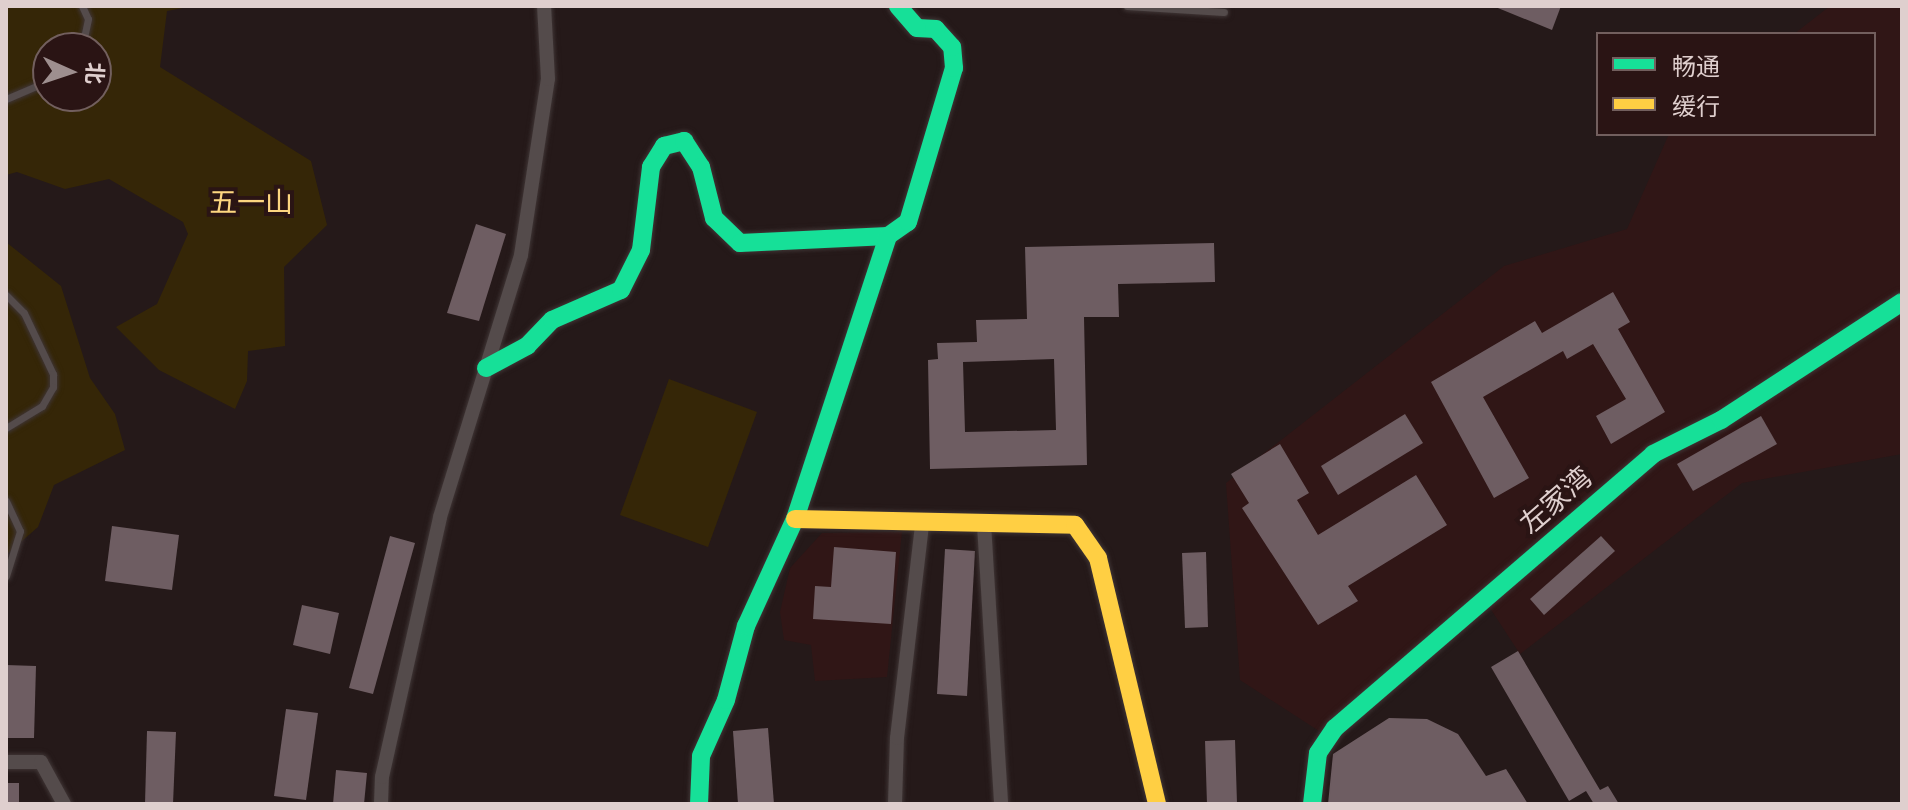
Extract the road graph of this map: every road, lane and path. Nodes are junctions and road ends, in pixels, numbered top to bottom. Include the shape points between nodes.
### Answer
1 (82, 6) edge
2 (544, 6) edge
3 (898, 6) edge
4 (1127, 6) edge
5 (1224, 12) dead end
6 (85, 32) edge
7 (32, 88) edge
8 (6, 99) edge
9 (888, 236) junction
10 (6, 295) edge
11 (1902, 302) edge
12 (486, 368) junction
13 (6, 428) edge
14 (6, 501) edge
15 (795, 519) junction
16 (922, 524) junction
17 (984, 524) junction
18 (6, 576) edge
19 (6, 762) edge
20 (64, 804) edge
21 (381, 804) edge
22 (699, 804) edge
23 (895, 804) edge
24 (1001, 804) edge
25 (1157, 804) edge
26 (1312, 804) edge

1 - 6 lane via 88,19
2 - 12 street via 548,79 521,255
3 - 9 street via 917,28 936,29 952,47 954,68 913,213
4 - 5 lane
7 - 8 lane
9 - 12 street via 740,243 714,218 701,167 684,141 664,146 651,167 641,250 621,290 552,320 527,346
9 - 15 street
10 - 13 lane via 24,313 53,374 53,387 42,406
11 - 26 street, 左家湾 via 1721,420 1642,464 1335,728 1318,753
12 - 21 street via 440,517 382,777
14 - 18 lane via 20,531
15 - 16 street
15 - 22 street via 746,626 726,700 701,756
16 - 17 street
16 - 23 street via 897,738
17 - 24 street
17 - 25 street via 1075,525 1098,558
19 - 20 street via 41,762

